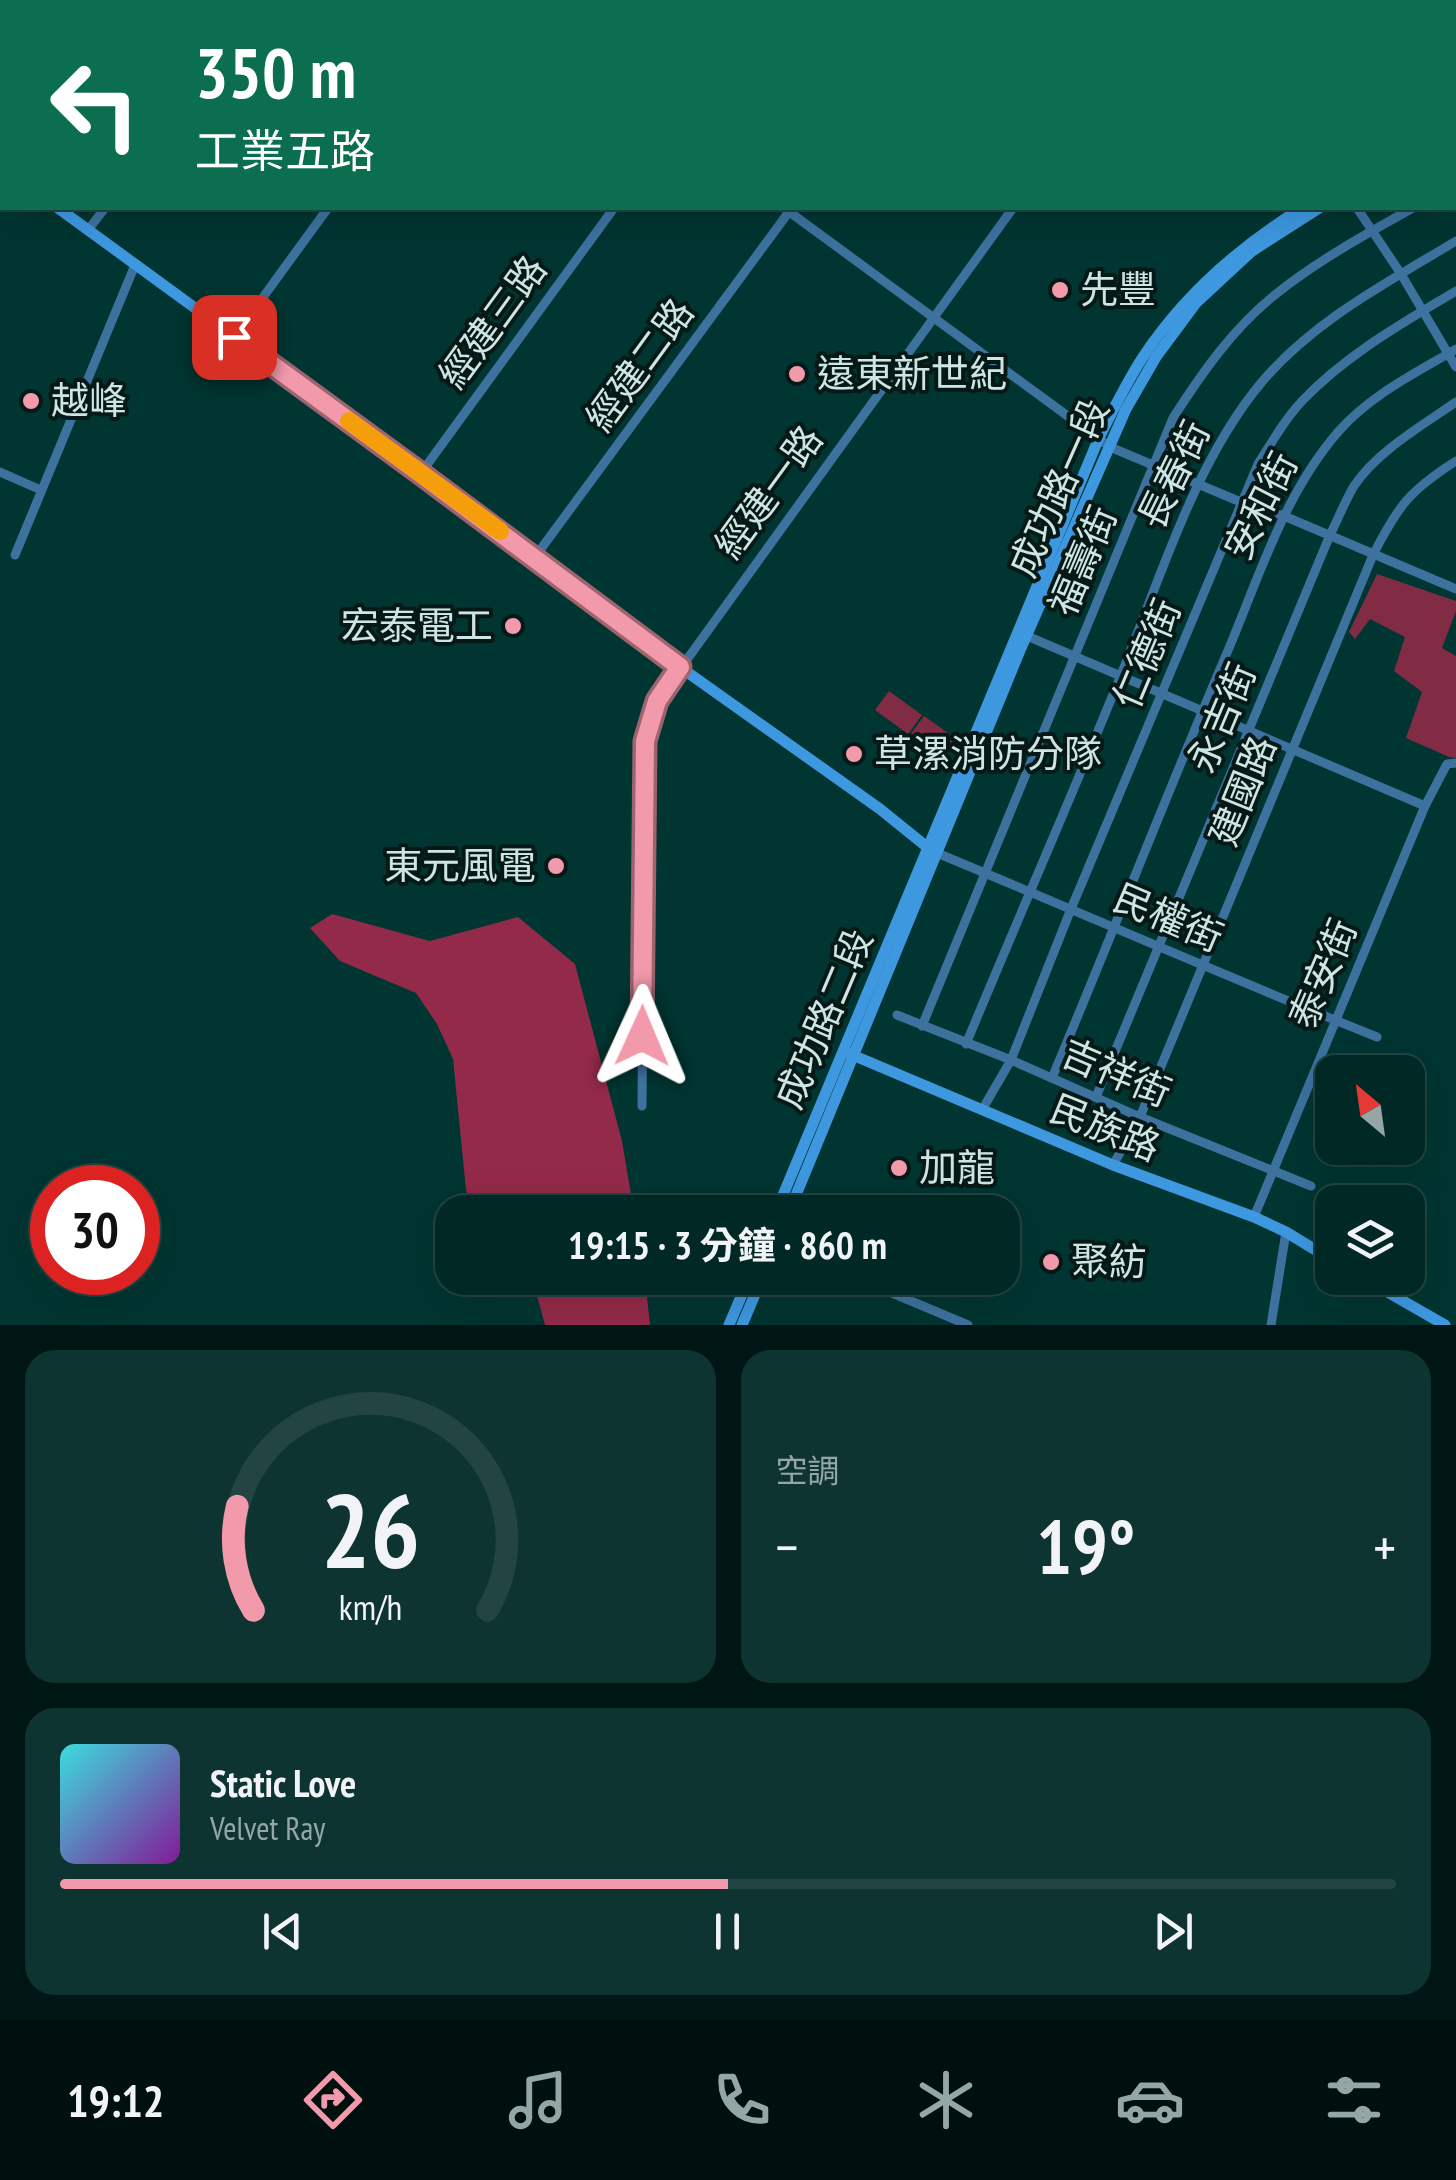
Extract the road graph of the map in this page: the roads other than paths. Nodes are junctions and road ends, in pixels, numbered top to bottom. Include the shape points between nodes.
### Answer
1 (61, 210) edge
2 (103, 210) edge
3 (327, 210) edge
4 (613, 210) edge
5 (788, 210) edge
6 (790, 210) edge
7 (1012, 210) edge
8 (1299, 210) edge
9 (1316, 210) edge
10 (1358, 210) edge
11 (1408, 210) edge
12 (88, 230) junction
13 (1371, 231) junction
14 (1456, 241) edge
15 (136, 265) junction
16 (1401, 274) junction
17 (1456, 291) edge
18 (1422, 312) junction
19 (933, 316) junction
20 (234, 337) junction
21 (1452, 351) edge
22 (1456, 366) edge
23 (1456, 402) edge
24 (1104, 443) junction
25 (1456, 461) edge
26 (1155, 465) junction
27 (0, 472) edge
28 (420, 473) junction
29 (1198, 484) junction
30 (42, 490) junction
31 (1243, 503) junction
32 (1284, 516) junction
33 (1330, 535) junction
34 (16, 555) dead end
35 (1373, 555) junction
36 (535, 558) junction
37 (1456, 590) edge
38 (1022, 634) junction
39 (1076, 657) junction
40 (680, 667) junction
41 (1120, 677) junction
42 (1162, 694) junction
43 (1202, 711) junction
44 (1249, 730) junction
45 (1293, 748) junction
46 (1456, 763) edge
47 (1425, 806) junction
48 (932, 851) junction
49 (984, 873) junction
50 (1030, 891) junction
51 (1071, 909) junction
52 (1115, 928) junction
53 (1159, 946) junction
54 (1204, 966) junction
55 (898, 1016) dead end
56 (1336, 1021) junction
57 (922, 1026) junction
58 (1376, 1037) dead end
59 (966, 1044) junction
60 (848, 1052) junction
61 (1011, 1060) junction
62 (1052, 1078) junction
63 (1096, 1097) junction
64 (642, 1106) dead end
65 (982, 1110) junction
66 (1140, 1117) junction
67 (1113, 1165) junction
68 (1272, 1170) junction
69 (1310, 1186) dead end
70 (784, 1195) edge
71 (795, 1195) edge
72 (1254, 1217) junction
73 (1286, 1232) junction
74 (1315, 1250) edge
75 (741, 1295) edge
76 (755, 1295) edge
77 (897, 1295) edge
78 (1393, 1295) edge
79 (728, 1325) edge
80 (742, 1325) edge
81 (968, 1325) edge
82 (1271, 1325) edge
83 (1445, 1325) edge

1 - 12 street
2 - 12 street
3 - 20 street
4 - 28 street, 經建三路
5 - 36 street, 經建二路
6 - 19 street
7 - 19 street, 經建一路
8 - 24 street, 成功路一段 via 1245,246 1189,299 1143,357
9 - 24 street, 成功路一段 via 1252,251 1196,303
10 - 13 street
11 - 13 street, 福壽街
12 - 15 street
13 - 16 street
13 - 26 street, 福壽街 via 1275,295 1243,325 1173,418
14 - 16 street, 長春街
15 - 20 street
15 - 30 street
16 - 18 street
16 - 29 street, 長春街 via 1308,336 1262,382
17 - 18 street, 仁德街
18 - 21 street
18 - 31 street, 仁德街 via 1362,350 1301,402 1258,464
19 - 24 street
19 - 40 street, 經建一路
20 - 28 street
21 - 22 street
21 - 32 street, 安和街 via 1352,416 1308,470
23 - 33 street, 永吉街 via 1355,484
24 - 26 street
24 - 38 street, 成功路一段
25 - 35 street, 建國路 via 1408,496
26 - 29 street
26 - 39 street, 福壽街
27 - 30 street
28 - 36 street
29 - 31 street
29 - 41 street, 長春街
30 - 34 street
31 - 32 street
31 - 42 street, 仁德街
32 - 33 street
32 - 43 street, 安和街
33 - 35 street
33 - 44 street, 永吉街
35 - 37 street
35 - 45 street, 建國路
36 - 40 street
38 - 39 street
38 - 48 street, 成功路一段
39 - 41 street
39 - 49 street, 福壽街
40 - 48 street
40 - 64 street, 經建一路 via 657,701 645,741
41 - 42 street
41 - 50 street, 長春街
42 - 43 street
42 - 51 street, 仁德街
43 - 44 street
43 - 52 street, 安和街
44 - 45 street
44 - 53 street, 永吉街
45 - 47 street
45 - 54 street, 建國路
46 - 47 street, 泰安街 via 1447,764
47 - 56 street, 泰安街
48 - 49 street, 民權街
48 - 60 street, 成功路二段
49 - 50 street, 民權街
49 - 57 street, 福壽街
50 - 51 street, 民權街
50 - 59 street, 長春街
51 - 52 street, 民權街
51 - 61 street, 仁德街
52 - 53 street, 民權街
52 - 62 street, 安和街
53 - 54 street, 民權街
53 - 63 street, 永吉街
54 - 56 street, 民權街
54 - 66 street, 建國路
55 - 57 street, 吉祥街
56 - 58 street, 民權街
56 - 68 street, 泰安街
57 - 59 street, 吉祥街
59 - 61 street, 吉祥街
60 - 65 street, 民族路
60 - 70 street, 成功路二段
60 - 71 street, 成功路二段
61 - 62 street, 吉祥街
61 - 65 street, 仁德街
62 - 63 street, 吉祥街
63 - 66 street, 吉祥街
65 - 67 street, 民族路
66 - 67 street, 建國路
66 - 68 street, 吉祥街
67 - 72 street, 民族路
68 - 69 street, 吉祥街
68 - 72 street, 泰安街
72 - 73 street, 民族路
73 - 74 street, 民族路
73 - 82 street
75 - 79 street
76 - 80 street
77 - 81 street
78 - 83 street

